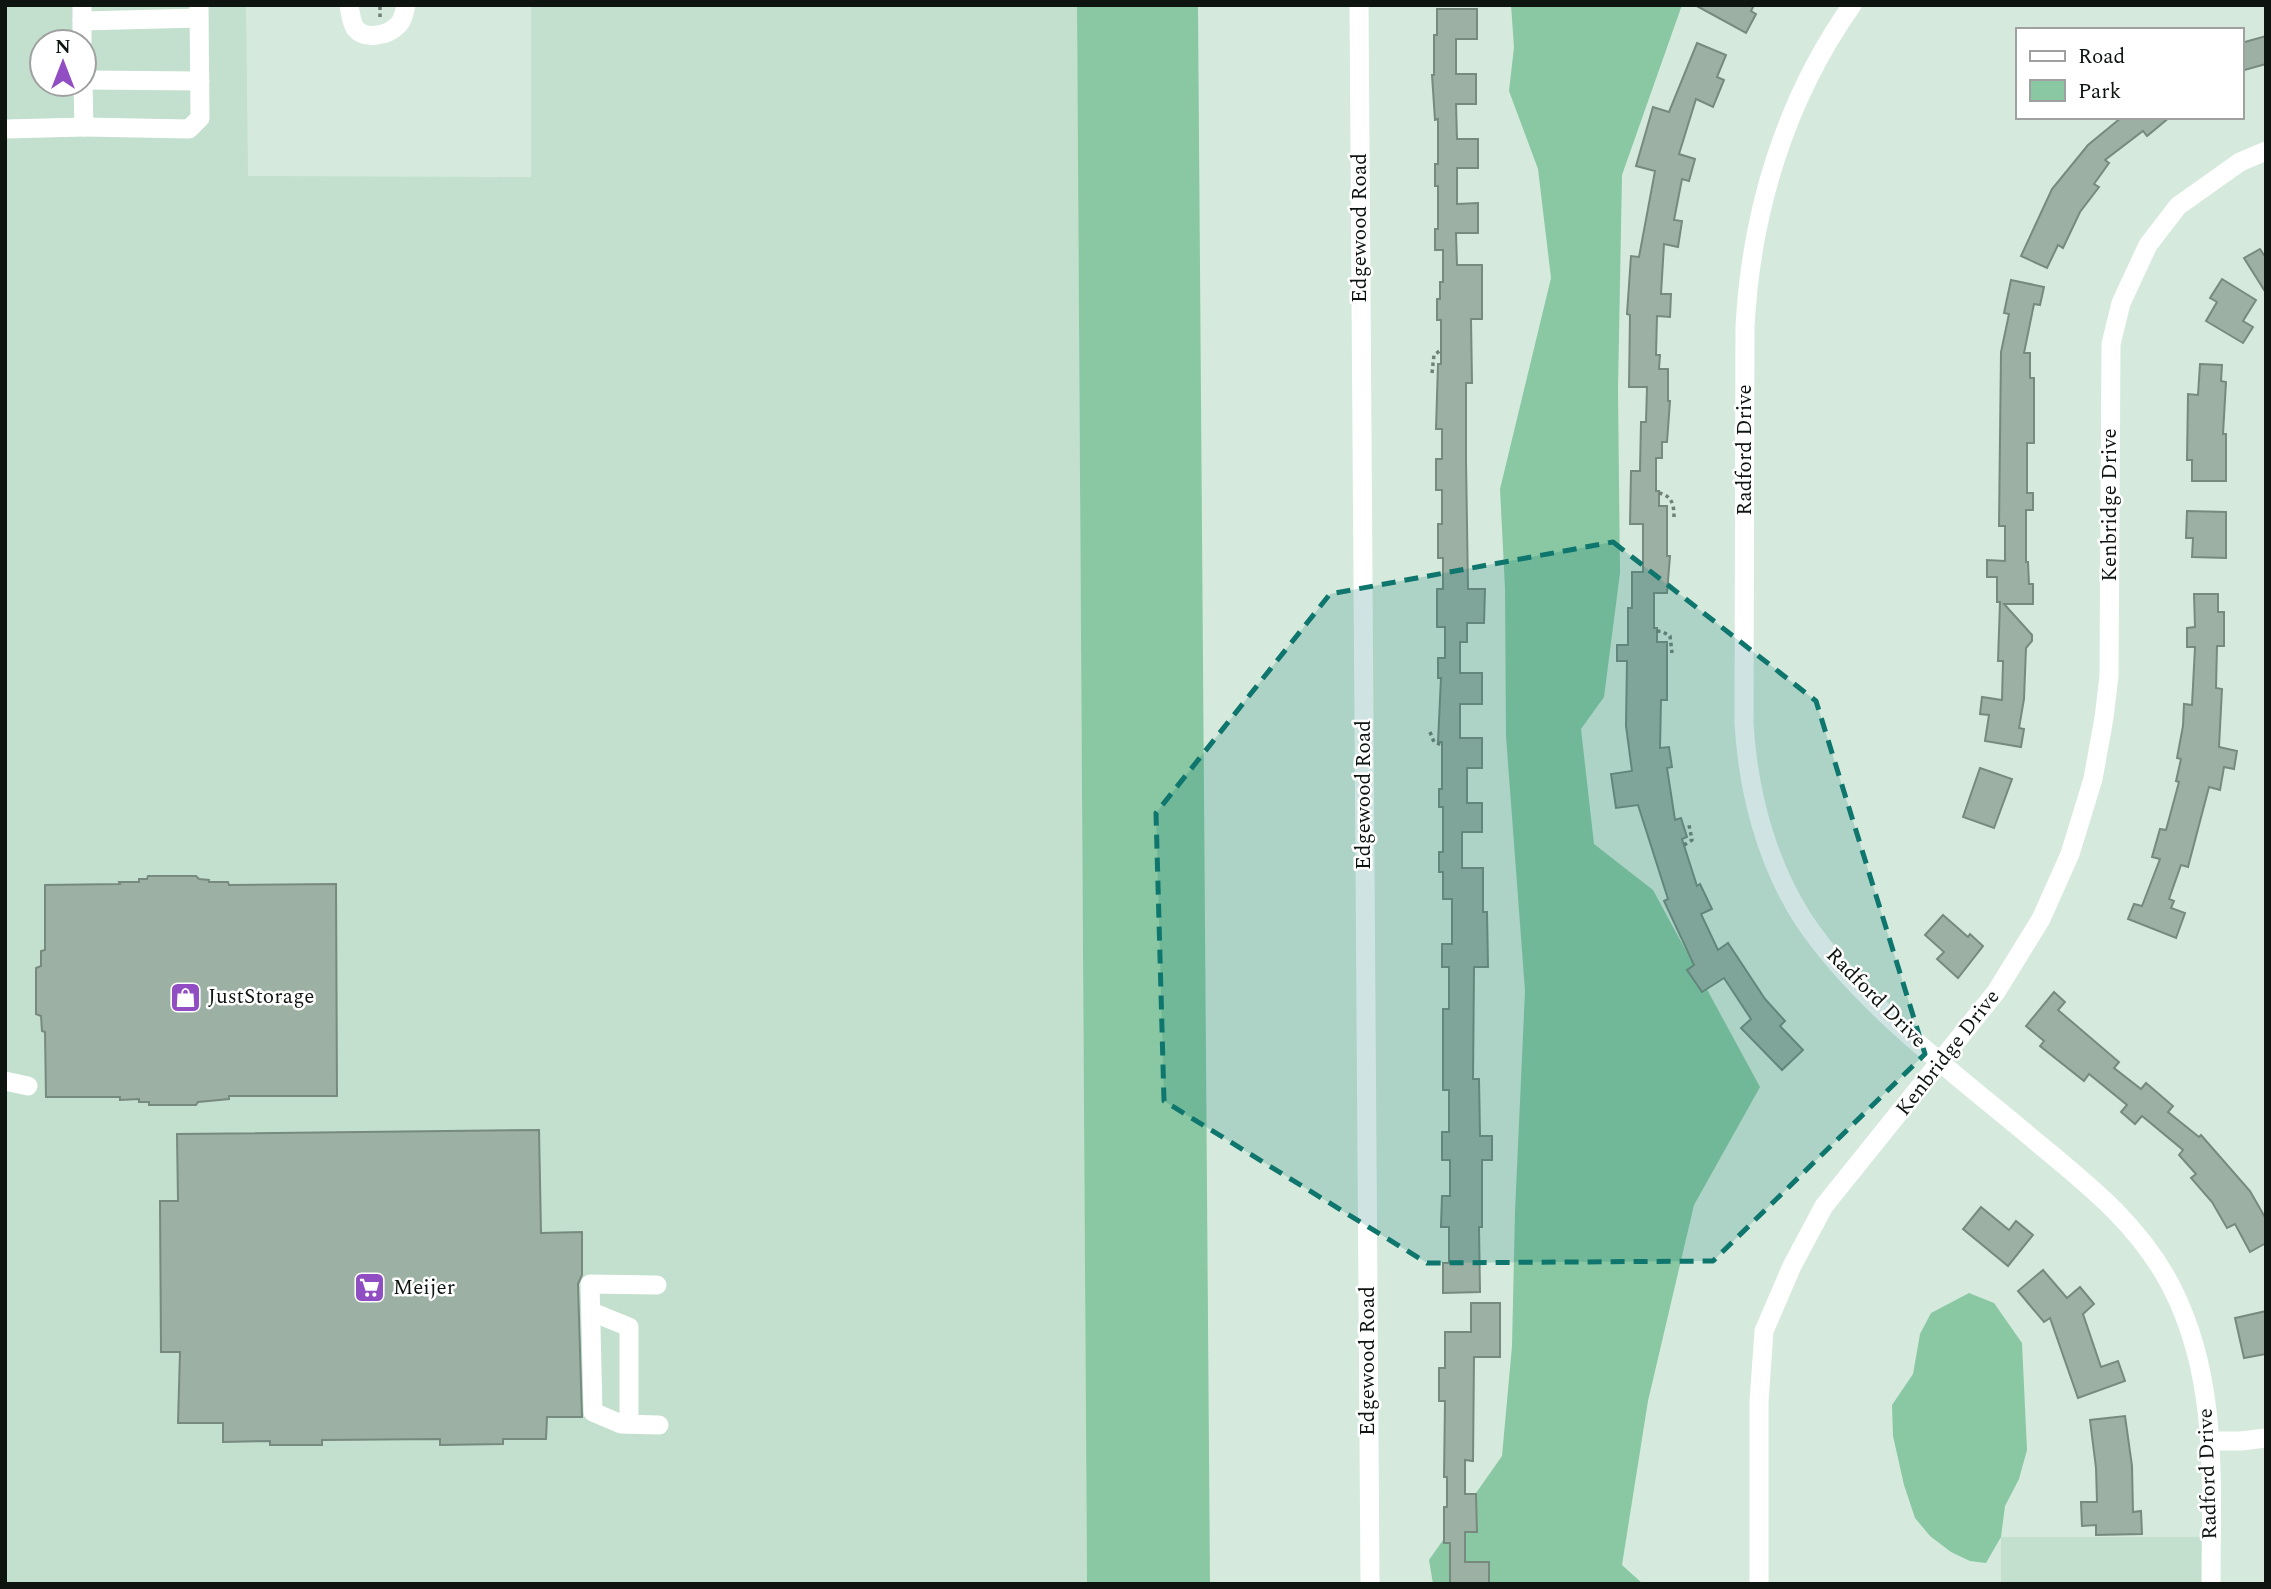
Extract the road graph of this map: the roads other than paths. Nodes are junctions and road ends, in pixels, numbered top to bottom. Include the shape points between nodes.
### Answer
1 (349, 5) edge
2 (407, 5) edge
3 (1359, 5) edge
4 (1852, 5) edge
5 (199, 12) edge
6 (82, 13) edge
7 (130, 13) edge
8 (200, 81) junction
9 (98, 82) edge
10 (83, 98) edge
11 (84, 127) junction
12 (5, 129) edge
13 (2266, 151) edge
14 (1941, 1062) junction
15 (5, 1081) edge
16 (28, 1086) dead end
17 (657, 1285) dead end
18 (592, 1312) junction
19 (629, 1424) junction
20 (659, 1425) dead end
21 (2266, 1438) edge
22 (2211, 1441) junction
23 (1370, 1584) edge
24 (1759, 1584) edge
25 (2211, 1584) edge

1 - 2 street via 356,30 366,35 390,31 401,21
3 - 23 street, Edgewood Road
4 - 14 street, Radford Drive via 1809,76 1788,124 1764,194 1752,249 1745,327 1746,749 1765,834 1803,918 1853,981
5 - 7 street
5 - 8 street
6 - 7 street
8 - 9 street
8 - 11 street via 200,118 189,129
10 - 11 street
11 - 12 street
13 - 14 street, Kenbridge Drive via 2240,162 2178,206 2148,245 2120,303 2111,344 2109,676 2093,779 2070,854 2041,919 1996,992
14 - 22 street, Radford Drive via 2105,1198 2140,1236 2172,1288 2195,1345
14 - 24 street, Kenbridge Drive via 1824,1206 1791,1266 1764,1331 1759,1402
15 - 16 street
17 - 18 street via 590,1284
18 - 19 street via 629,1327
18 - 19 street via 593,1412
19 - 20 street
21 - 22 street
22 - 25 street, Radford Drive

